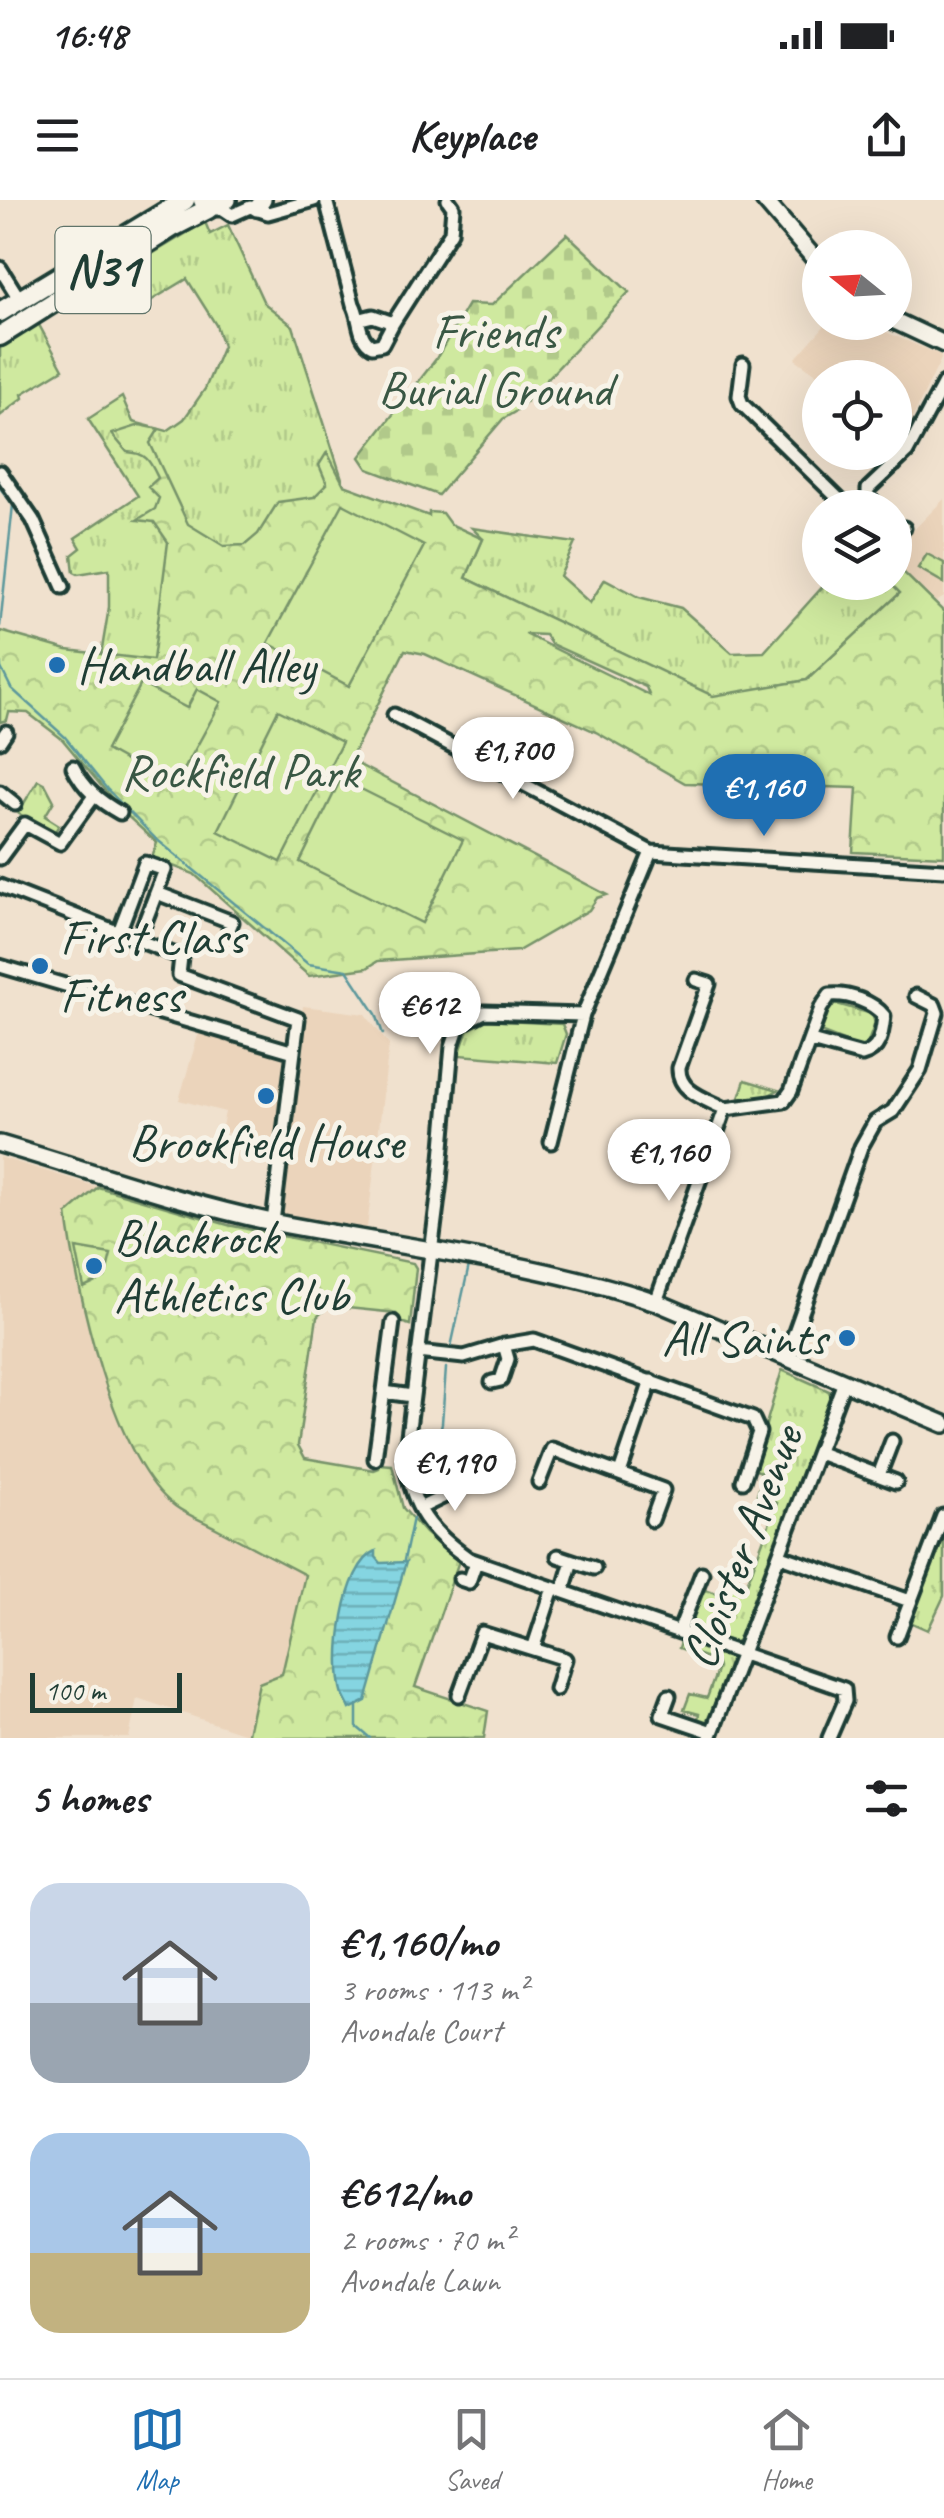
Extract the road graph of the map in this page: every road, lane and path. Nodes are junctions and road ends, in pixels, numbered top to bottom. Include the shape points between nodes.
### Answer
1 (185, 200) edge
2 (228, 200) edge
3 (314, 200) edge
4 (326, 200) edge
5 (764, 200) edge
6 (467, 201) edge
7 (205, 204) edge
8 (260, 204) edge
9 (451, 204) edge
10 (168, 206) edge
11 (802, 244) edge
12 (0, 268) edge
13 (20, 300) junction
14 (0, 312) edge
15 (361, 318) junction
16 (392, 323) junction
17 (912, 329) edge
18 (0, 336) edge
19 (944, 344) edge
20 (743, 364) dead end
21 (944, 383) edge
22 (912, 443) edge
23 (889, 470) edge
24 (0, 472) edge
25 (830, 490) edge
26 (868, 490) edge
27 (64, 587) dead end
28 (394, 715) dead end
29 (73, 768) dead end
30 (0, 792) edge
31 (94, 796) junction
32 (15, 804) dead end
33 (120, 814) dead end
34 (651, 852) junction
35 (0, 858) edge
36 (944, 870) edge
37 (0, 886) edge
38 (156, 894) junction
39 (229, 929) dead end
40 (119, 932) junction
41 (138, 940) junction
42 (0, 966) edge
43 (696, 980) dead end
44 (916, 996) dead end
45 (939, 1002) edge
46 (583, 1015) junction
47 (810, 1040) junction
48 (294, 1052) junction
49 (723, 1114) junction
50 (551, 1142) dead end
51 (0, 1144) edge
52 (273, 1222) junction
53 (432, 1252) junction
54 (656, 1302) junction
55 (393, 1322) dead end
56 (504, 1344) junction
57 (418, 1352) junction
58 (786, 1358) junction
59 (651, 1381) junction
60 (492, 1382) dead end
61 (844, 1382) junction
62 (384, 1392) junction
63 (412, 1396) junction
64 (944, 1424) edge
65 (892, 1441) dead end
66 (818, 1453) junction
67 (375, 1458) dead end
68 (620, 1473) junction
69 (879, 1475) junction
70 (743, 1481) dead end
71 (461, 1482) dead end
72 (539, 1482) dead end
73 (896, 1482) dead end
74 (420, 1508) junction
75 (943, 1516) edge
76 (652, 1520) dead end
77 (558, 1556) dead end
78 (781, 1556) junction
79 (572, 1561) junction
80 (476, 1562) junction
81 (594, 1568) dead end
82 (702, 1573) dead end
83 (470, 1582) dead end
84 (558, 1590) junction
85 (910, 1601) junction
86 (679, 1632) junction
87 (897, 1637) dead end
88 (533, 1648) junction
89 (743, 1653) junction
90 (556, 1688) dead end
91 (459, 1695) dead end
92 (669, 1696) dead end
93 (711, 1735) edge
94 (829, 1738) edge

1 - 10 highway, N31
2 - 7 main road
3 - 8 street via 268,213
4 - 15 street
5 - 11 main road
6 - 9 street
7 - 8 street via 232,214
7 - 18 highway, N31
9 - 16 street via 450,232
10 - 13 highway, N31
12 - 13 street
13 - 14 highway, N31
15 - 16 street
15 - 16 street via 365,342 372,346 382,344
17 - 19 main road
20 - 25 street via 742,404
21 - 22 street
23 - 26 street
24 - 27 street via 33,520
28 - 34 street
29 - 31 street
30 - 32 street
31 - 33 street
31 - 35 street via 60,843 24,824
34 - 36 street
34 - 46 street
37 - 40 street
38 - 39 street via 232,922
38 - 40 street via 165,870 144,863
38 - 41 street
40 - 41 street
41 - 48 street via 181,957 179,975 298,1019
42 - 48 street
43 - 49 street via 709,984 678,1079
44 - 45 street
45 - 58 street via 920,1070 861,1146
46 - 50 street
46 - 53 street via 484,1012 459,1025
47 - 47 street via 870,1053 884,1016 846,995 830,995
47 - 49 street via 784,1100
48 - 52 street
49 - 54 street
51 - 52 main road
52 - 53 main road
53 - 54 main road via 564,1274
53 - 57 street
54 - 58 main road
55 - 62 street
56 - 57 street via 464,1357
56 - 59 street via 534,1340
56 - 60 street via 508,1359 501,1380
57 - 63 street
58 - 61 main road
59 - 68 street
59 - 70 street via 753,1419 759,1432
61 - 64 main road
61 - 66 street, Cloister Avenue
62 - 63 street
62 - 67 street
63 - 74 street via 405,1460
65 - 69 street
66 - 69 street
66 - 78 street, Cloister Avenue
68 - 72 street via 552,1449
68 - 76 street via 663,1490
69 - 73 street
71 - 74 street
74 - 80 street via 441,1539
75 - 85 street
77 - 79 street
78 - 85 street
78 - 89 street, Cloister Avenue
79 - 81 street
79 - 84 street
80 - 83 street
80 - 84 street
82 - 86 street
84 - 86 street
84 - 88 street
85 - 87 street
86 - 89 street
88 - 90 street via 565,1659
88 - 91 street via 482,1633
89 - 93 street, Cloister Avenue
89 - 94 street via 844,1689
92 - 93 street via 662,1715

